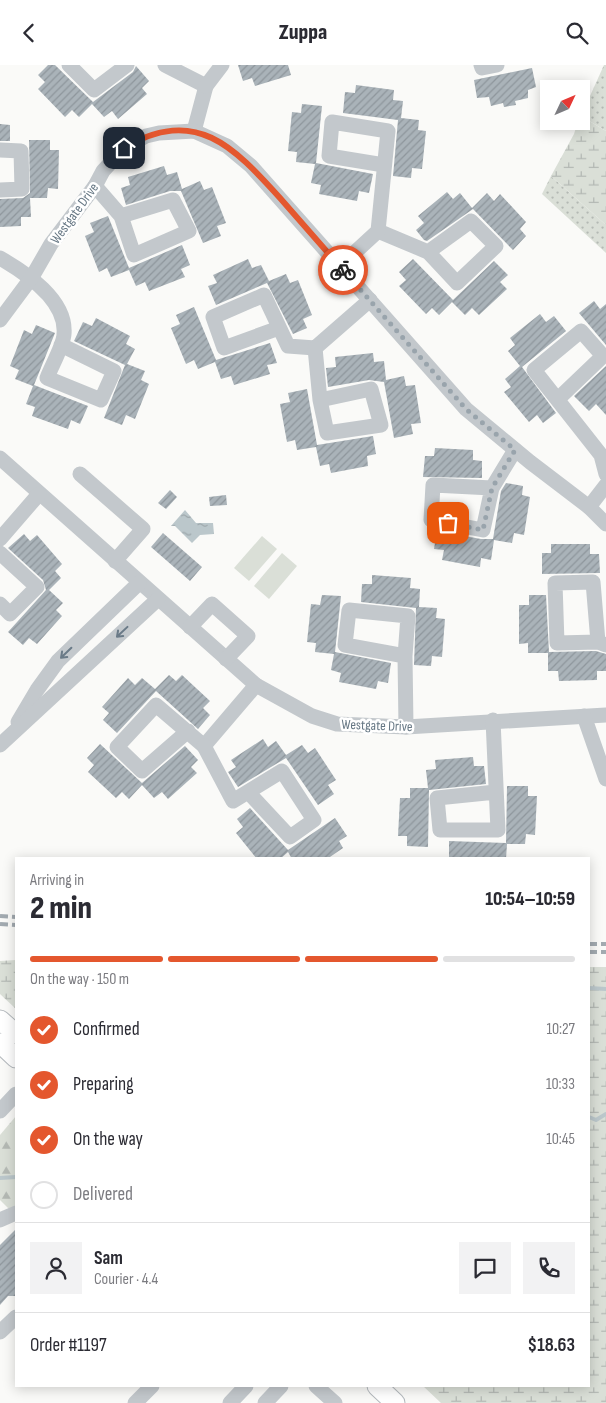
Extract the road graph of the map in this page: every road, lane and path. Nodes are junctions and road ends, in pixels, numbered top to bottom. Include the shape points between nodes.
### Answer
1 (69, 65) edge
2 (127, 65) edge
3 (166, 65) edge
4 (222, 65) edge
5 (481, 65) edge
6 (497, 65) edge
7 (206, 86) junction
8 (194, 131) junction
9 (0, 150) edge
10 (384, 165) dead end
11 (94, 186) junction
12 (0, 190) edge
13 (121, 216) junction
14 (378, 231) junction
15 (428, 252) dead end
16 (0, 258) edge
17 (340, 266) junction
18 (32, 277) junction
19 (370, 300) junction
20 (0, 319) edge
21 (279, 328) dead end
22 (61, 345) dead end
23 (316, 348) junction
24 (558, 399) junction
25 (320, 400) dead end
26 (515, 450) junction
27 (0, 459) edge
28 (80, 474) dead end
29 (606, 474) edge
30 (606, 485) edge
31 (492, 488) junction
32 (39, 494) junction
33 (588, 507) junction
34 (606, 523) edge
35 (0, 539) edge
36 (0, 553) edge
37 (115, 561) junction
38 (139, 583) junction
39 (158, 599) junction
40 (0, 604) edge
41 (190, 627) junction
42 (602, 643) edge
43 (405, 656) junction
44 (226, 659) junction
45 (256, 685) junction
46 (606, 715) edge
47 (584, 716) junction
48 (494, 721) junction
49 (406, 727) junction
50 (188, 731) junction
51 (5, 741) edge
52 (204, 746) junction
53 (606, 779) edge
54 (248, 792) junction
55 (496, 792) dead end
56 (0, 1020) edge
57 (15, 1033) edge
58 (0, 1043) edge
59 (15, 1057) edge
60 (15, 1095) edge
61 (0, 1111) edge
62 (15, 1213) edge
63 (0, 1220) edge
64 (15, 1318) edge
65 (0, 1332) edge
66 (151, 1387) edge
67 (245, 1387) edge
68 (280, 1387) edge
69 (317, 1387) edge
70 (378, 1387) edge
71 (135, 1403) edge
72 (230, 1403) edge
73 (265, 1403) edge
74 (271, 1403) edge
75 (334, 1403) edge
76 (395, 1403) edge

1 - 2 street via 94,90
3 - 7 street
4 - 7 street
5 - 6 street via 482,68
7 - 8 street
8 - 11 street, Westgate Drive via 159,133 136,141 110,161
8 - 17 street, Westgate Drive via 227,145 245,160
9 - 12 street via 21,151 22,179 22,189
10 - 14 street
11 - 13 street
11 - 18 street, Westgate Drive via 51,244
13 - 13 street via 134,255 189,231 173,201
14 - 15 street
14 - 17 street
16 - 18 street
17 - 19 street, Westgate Drive
18 - 20 street, Westgate Drive
18 - 22 street via 62,313 64,335
19 - 23 street
19 - 26 street, Westgate Drive via 466,409
21 - 23 street via 288,346
23 - 25 street
24 - 24 street via 534,369 581,331 603,356
24 - 29 street via 601,455
26 - 31 street
26 - 33 street, Westgate Drive
27 - 32 street, Westgate Drive
28 - 37 street via 143,529
30 - 33 street
31 - 31 street via 433,485 430,520 483,530
32 - 35 street
32 - 37 street, Westgate Drive
33 - 34 street, Westgate Drive
36 - 40 street via 37,587 10,614
37 - 38 street, Westgate Drive
38 - 39 street, Westgate Drive
38 -> 51 street via 58,661
39 - 41 street, Westgate Drive
39 -> 51 street
41 - 44 street, Westgate Drive
41 - 44 street via 212,604 248,636
42 - 42 street via 593,582 555,583 557,643
43 - 43 street via 408,616 349,610 345,645
43 - 49 street
44 - 45 street, Westgate Drive
45 - 49 street, Westgate Drive via 292,706 337,724
45 - 52 street
46 - 47 street, Westgate Drive
47 - 48 street, Westgate Drive
47 - 53 street
48 - 49 street, Westgate Drive
48 - 55 street
50 - 50 street via 156,705 118,747 142,771
50 - 52 street
52 - 54 street via 233,801
54 - 54 street via 282,771 314,820 290,837
56 - 57 main road
58 - 59 main road
60 - 61 street
62 - 63 street
64 - 65 street
66 - 71 street
67 - 72 street
68 - 73 street
68 - 74 street
69 - 75 street
70 - 76 main road

